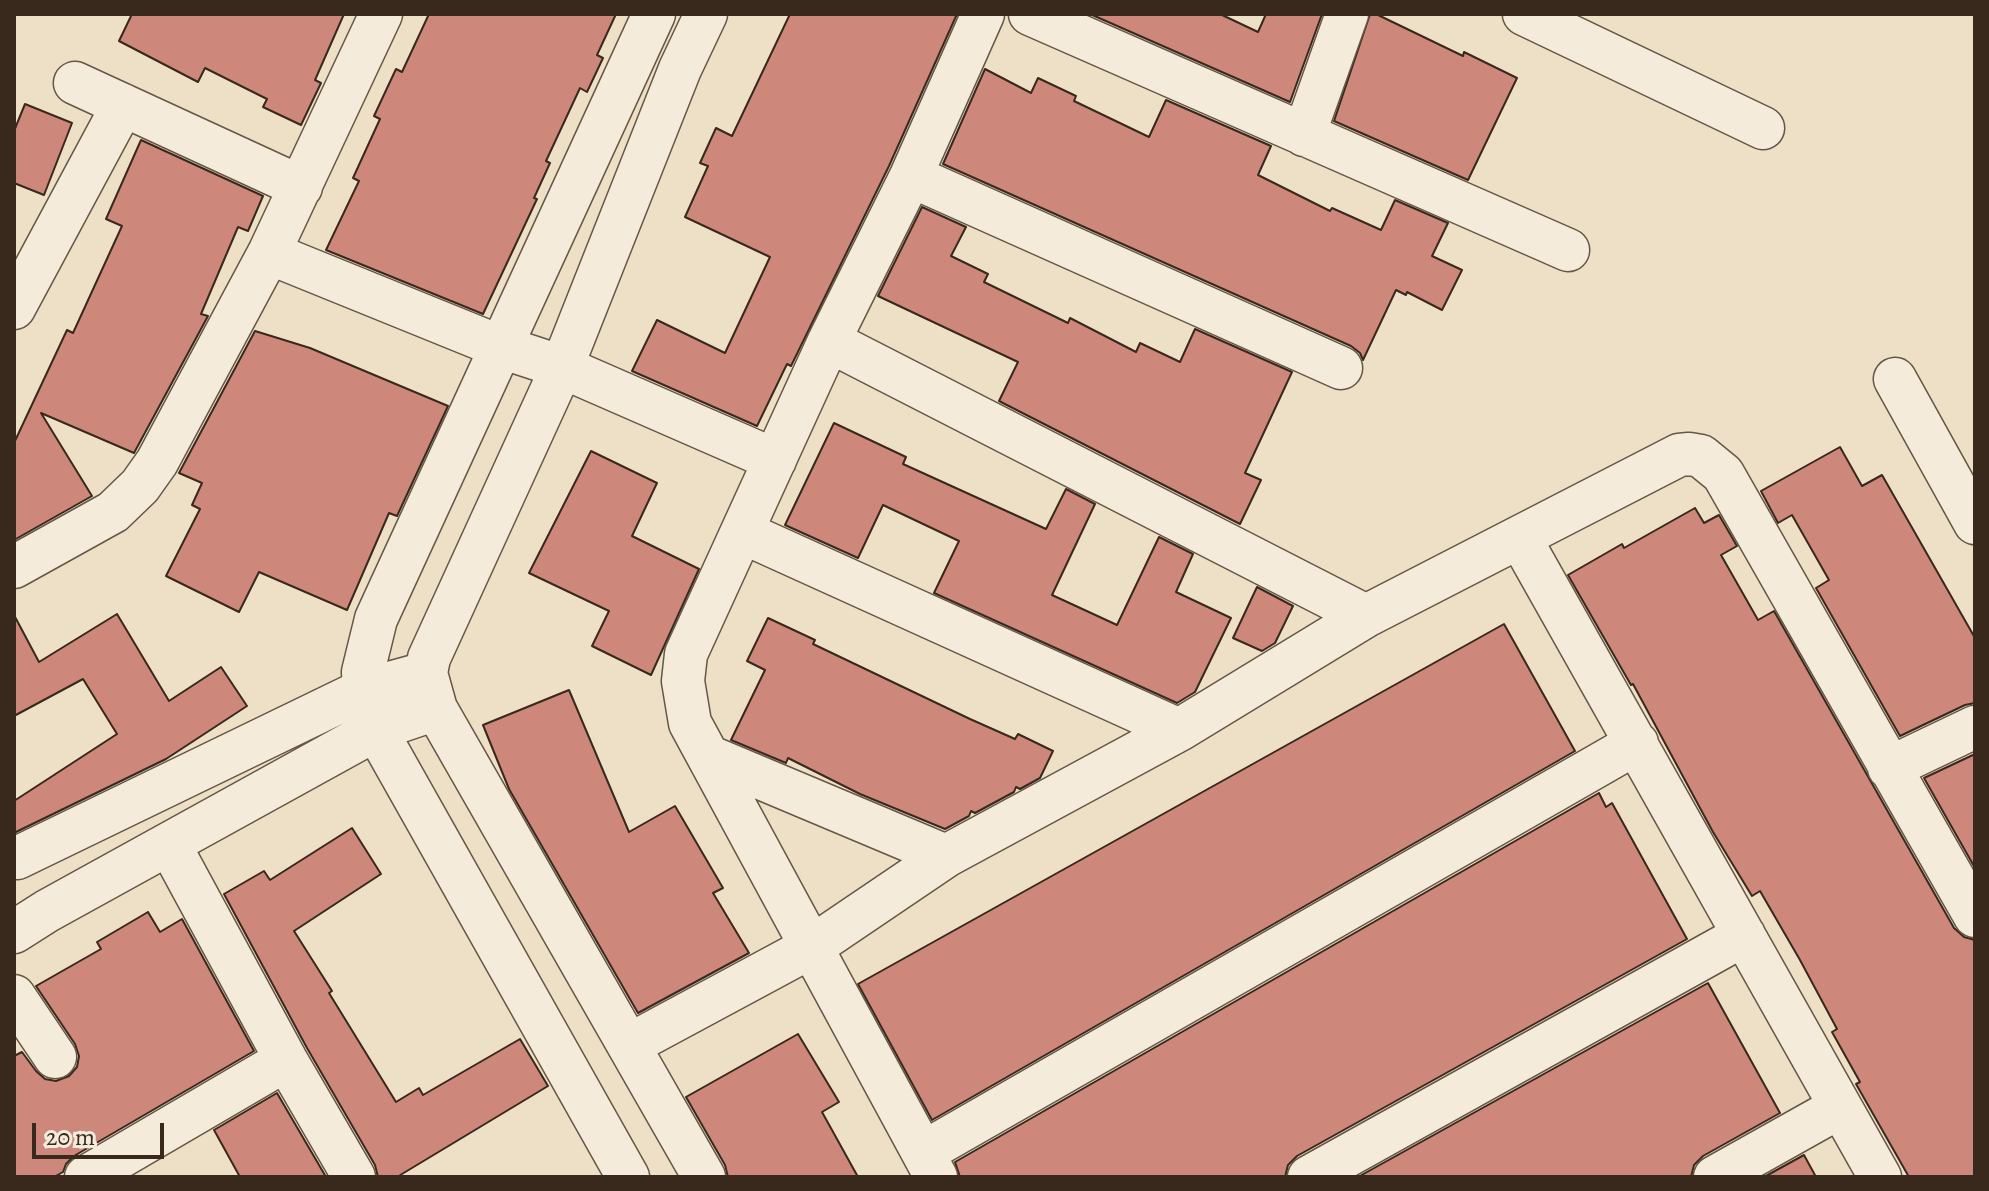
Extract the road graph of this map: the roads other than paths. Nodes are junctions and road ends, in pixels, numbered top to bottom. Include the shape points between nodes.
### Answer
1 (381, 14) edge
2 (706, 14) edge
3 (983, 14) edge
4 (1030, 14) edge
5 (1347, 14) edge
6 (1524, 14) edge
7 (646, 31) edge
8 (680, 69) junction
9 (75, 83) dead end
10 (123, 105) junction
11 (1763, 128) dead end
12 (1304, 135) junction
13 (911, 176) junction
14 (301, 187) junction
15 (1568, 250) dead end
16 (269, 253) junction
17 (14, 308) edge
18 (829, 341) junction
19 (501, 347) junction
20 (562, 367) junction
21 (1341, 368) dead end
22 (1895, 379) dead end
23 (775, 460) junction
24 (1975, 523) edge
25 (742, 532) junction
26 (1520, 538) junction
27 (14, 567) edge
28 (1366, 616) junction
29 (364, 690) junction
30 (431, 691) junction
31 (1975, 727) edge
32 (377, 729) junction
33 (1179, 730) junction
34 (1637, 743) junction
35 (708, 756) junction
36 (1889, 768) junction
37 (169, 844) junction
38 (15, 855) edge
39 (946, 856) junction
40 (1975, 916) edge
41 (30, 922) edge
42 (1744, 935) junction
43 (813, 946) junction
44 (14, 996) edge
45 (629, 1045) junction
46 (55, 1057) dead end
47 (286, 1060) junction
48 (1840, 1107) junction
49 (930, 1164) edge
50 (693, 1173) edge
51 (86, 1177) edge
52 (354, 1177) edge
53 (628, 1177) edge
54 (1309, 1177) edge
55 (1715, 1177) edge
56 (1880, 1177) edge

1 - 14 street
2 - 8 street
3 - 13 street
4 - 12 street
5 - 12 street
6 - 11 street
7 - 8 street
7 - 19 street
8 - 20 street
9 - 10 street
10 - 14 street
10 - 17 street
12 - 15 street
13 - 18 street
13 - 21 street
14 - 16 street
16 - 19 street
16 - 27 street via 140,486 113,512
18 - 23 street
18 - 28 street
19 - 20 street
19 - 29 street via 376,619
20 - 23 street
20 - 30 street via 433,647
22 - 24 street
23 - 25 street
25 - 33 street
25 - 35 street via 686,654 685,701
26 - 28 street
26 - 34 street
26 - 36 street via 1679,455 1712,462
28 - 33 street
29 - 30 street
29 - 32 street
29 - 38 street
30 - 32 street
30 - 45 street
31 - 36 street
32 - 37 street
32 - 53 street
33 - 39 street
34 - 42 street
34 - 49 street
35 - 39 street
35 - 43 street
36 - 40 street
37 - 41 street
37 - 47 street
38 - 41 street
39 - 43 street
42 - 48 street
42 - 54 street
43 - 45 street
43 - 49 street
44 - 46 street
45 - 50 street
47 - 51 street
47 - 52 street
48 - 55 street
48 - 56 street

